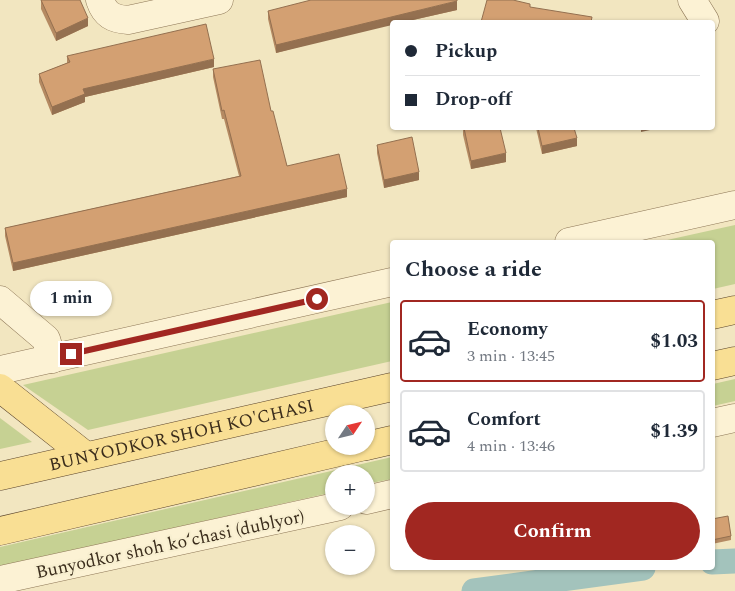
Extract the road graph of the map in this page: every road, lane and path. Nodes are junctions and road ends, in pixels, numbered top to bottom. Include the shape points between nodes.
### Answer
1 (100, 0) edge
2 (219, 0) edge
3 (735, 205) edge
4 (578, 240) edge
5 (390, 282) edge
6 (0, 300) edge
7 (735, 310) edge
8 (715, 314) edge
9 (52, 359) junction
10 (735, 361) edge
11 (715, 365) edge
12 (0, 370) edge
13 (390, 387) edge
14 (0, 388) edge
15 (735, 418) edge
16 (715, 422) edge
17 (390, 440) edge
18 (375, 444) edge
19 (327, 455) edge
20 (86, 456) junction
21 (0, 476) edge
22 (390, 494) edge
23 (375, 498) edge
24 (325, 509) edge
25 (0, 531) edge
26 (0, 580) edge

1 - 2 street via 104,10 114,19 128,20
3 - 4 street
5 - 9 street
6 - 9 street via 46,339
7 - 8 main road
9 - 12 street
10 - 11 main road
13 - 20 main road, BUNYODKOR SHOH KO'CHASI
14 - 20 main road
15 - 16 street
17 - 18 main road
19 - 25 main road
20 - 21 main road, BUNYODKOR SHOH KO'CHASI
22 - 23 street
24 - 26 street, Bunyodkor shoh koʻchasi (dublyor)

